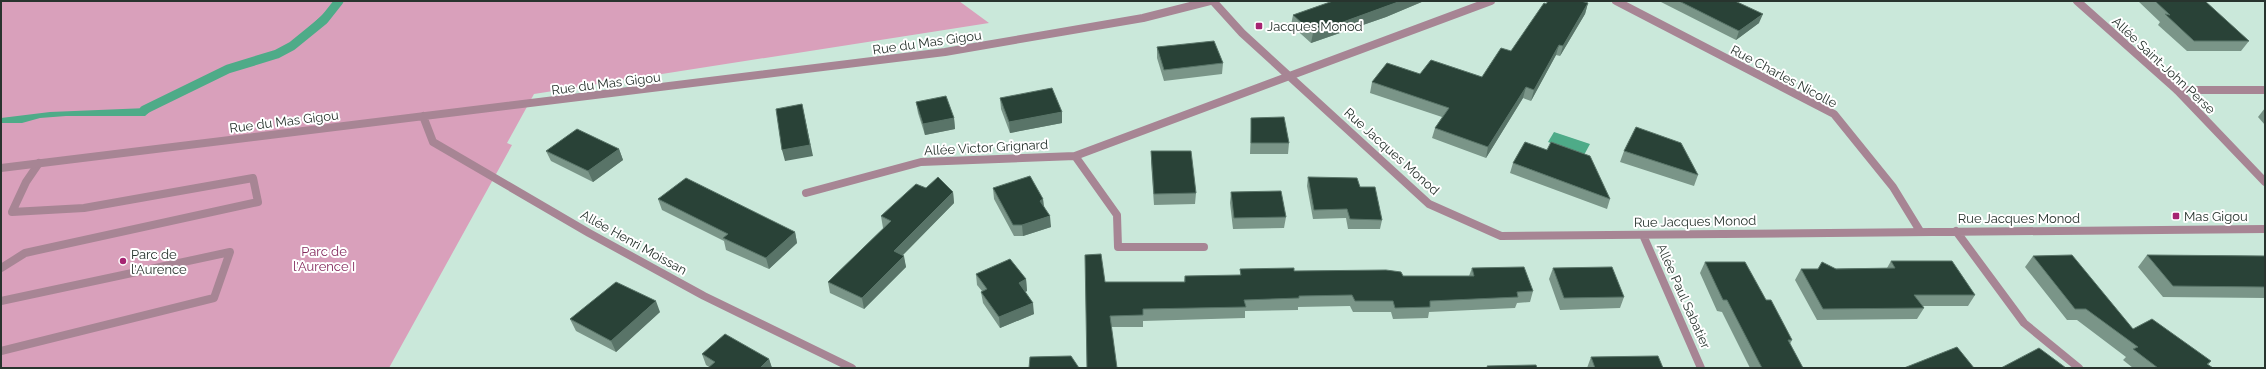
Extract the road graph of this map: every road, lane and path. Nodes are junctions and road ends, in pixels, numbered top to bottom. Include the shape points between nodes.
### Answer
1 (1210, 1) edge
2 (1213, 1) edge
3 (1491, 1) edge
4 (1616, 1) edge
5 (2077, 1) edge
6 (1291, 77) junction
7 (2177, 90) junction
8 (2265, 90) edge
9 (423, 116) junction
10 (1075, 156) junction
11 (39, 163) junction
12 (2, 170) edge
13 (2265, 182) edge
14 (806, 193) dead end
15 (2265, 230) edge
16 (1920, 231) junction
17 (1956, 231) junction
18 (1643, 235) junction
19 (1204, 247) dead end
20 (1, 268) edge
21 (1, 301) edge
22 (1, 351) edge
23 (852, 368) edge
24 (1701, 368) edge
25 (2079, 368) edge

1 - 9 street, Rue du Mas Gigou via 1143,18 945,52
2 - 6 street, Rue Jacques Monod via 1242,33
3 - 6 street
4 - 16 street, Rue Charles Nicolle via 1834,114 1893,186
5 - 7 street, Allée Saint-John Perse
6 - 10 street, Allée Victor Grignard
6 - 18 street, Rue Jacques Monod via 1429,204 1501,236
7 - 8 street
7 - 13 street, Allée Saint-John Perse
9 - 11 street, Rue du Mas Gigou
9 - 23 street, Allée Henri Moissan via 433,142 589,233 704,296
10 - 14 street, Allée Victor Grignard via 922,162
10 - 19 street via 1117,215 1118,247
11 - 12 street, Rue du Mas Gigou
11 - 20 street via 26,182 12,212 84,208 253,178 258,202 25,253
15 - 17 street, Rue Jacques Monod
16 - 17 street, Rue Jacques Monod
16 - 18 street, Rue Jacques Monod
17 - 25 street via 2024,323
18 - 24 street, Allée Paul Sabatier
21 - 22 street via 230,252 214,298

